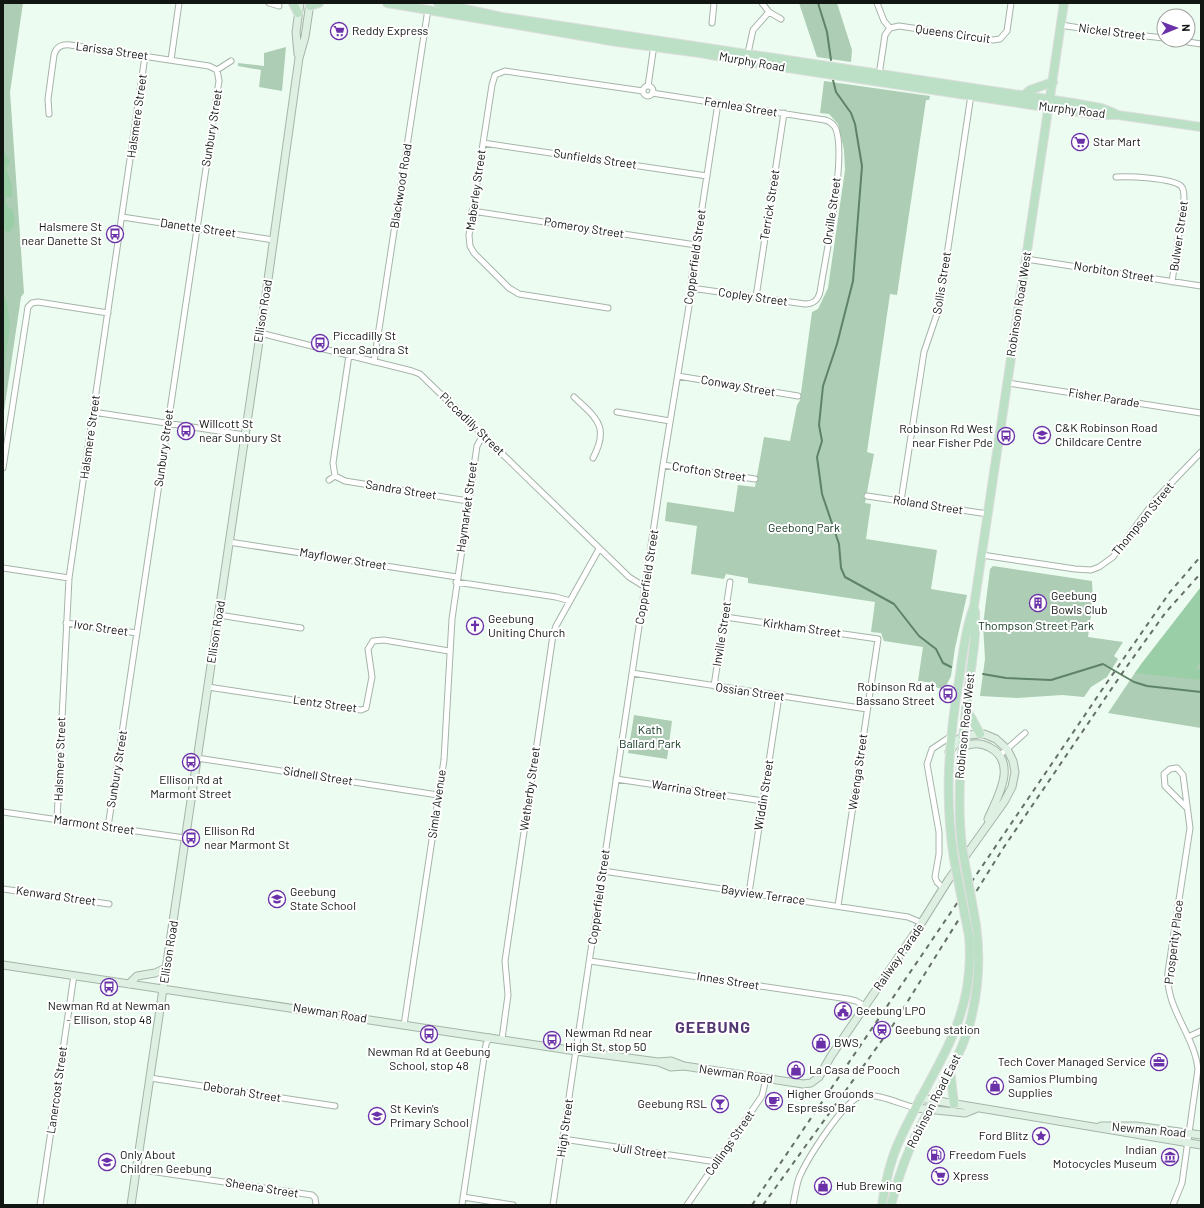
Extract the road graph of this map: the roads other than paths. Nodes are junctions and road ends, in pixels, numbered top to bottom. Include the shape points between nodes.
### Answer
1 (179, 3) edge
2 (268, 3) edge
3 (293, 3) edge
4 (300, 3) edge
5 (319, 3) edge
6 (387, 3) edge
7 (438, 3) edge
8 (714, 3) edge
9 (762, 3) edge
10 (877, 3) edge
11 (1011, 3) edge
12 (1064, 3) edge
13 (310, 4) edge
14 (279, 6) dead end
15 (428, 9) junction
16 (769, 12) junction
17 (298, 13) junction
18 (781, 19) dead end
19 (712, 23) dead end
20 (1061, 25) junction
21 (890, 28) junction
22 (1156, 37) edge
23 (654, 44) junction
24 (748, 53) junction
25 (145, 56) junction
26 (299, 58) junction
27 (170, 60) junction
28 (231, 61) dead end
29 (217, 70) junction
30 (880, 73) junction
31 (878, 82) junction
32 (1053, 82) junction
33 (648, 86) junction
34 (643, 91) junction
35 (971, 92) junction
36 (652, 93) junction
37 (1023, 96) junction
38 (718, 103) junction
39 (1050, 103) junction
40 (784, 113) junction
41 (49, 114) dead end
42 (830, 121) joint
43 (1201, 127) edge
44 (483, 143) junction
45 (707, 176) junction
46 (1116, 177) dead end
47 (472, 211) junction
48 (122, 217) junction
49 (197, 228) junction
50 (274, 240) junction
51 (696, 245) junction
52 (1026, 259) junction
53 (1172, 282) junction
54 (1201, 286) edge
55 (691, 288) junction
56 (756, 297) junction
57 (815, 302) joint
58 (608, 308) dead end
59 (108, 313) junction
60 (260, 333) junction
61 (349, 355) junction
62 (374, 362) junction
63 (678, 376) junction
64 (1008, 383) junction
65 (798, 396) dead end
66 (574, 397) dead end
67 (93, 412) junction
68 (617, 412) dead end
69 (1201, 413) edge
70 (670, 421) junction
71 (168, 423) junction
72 (245, 435) junction
73 (484, 435) junction
74 (1201, 452) edge
75 (593, 458) dead end
76 (663, 465) junction
77 (3, 468) edge
78 (335, 476) junction
79 (755, 479) dead end
80 (329, 480) dead end
81 (867, 496) dead end
82 (468, 501) junction
83 (901, 501) junction
84 (988, 514) junction
85 (229, 542) junction
86 (599, 549) junction
87 (982, 555) junction
88 (3, 568) edge
89 (69, 578) junction
90 (457, 579) junction
91 (730, 582) dead end
92 (646, 586) junction
93 (570, 602) junction
94 (974, 606) junction
95 (218, 615) junction
96 (725, 617) junction
97 (66, 623) junction
98 (301, 628) dead end
99 (137, 633) junction
100 (878, 639) joint
101 (449, 651) junction
102 (632, 673) junction
103 (714, 686) junction
104 (208, 687) junction
105 (779, 696) junction
106 (966, 708) junction
107 (867, 709) junction
108 (1025, 733) dead end
109 (980, 734) junction
110 (950, 737) junction
111 (963, 737) junction
112 (962, 747) junction
113 (1007, 749) junction
114 (949, 752) junction
115 (999, 756) junction
116 (197, 758) junction
117 (616, 779) junction
118 (438, 795) junction
119 (763, 801) junction
120 (1186, 807) junction
121 (3, 812) edge
122 (57, 820) junction
123 (108, 827) junction
124 (984, 828) junction
125 (185, 838) junction
126 (603, 871) junction
127 (944, 888) junction
128 (3, 889) edge
129 (749, 893) junction
130 (109, 904) dead end
131 (838, 906) junction
132 (922, 923) junction
133 (976, 925) joint
134 (969, 936) joint
135 (590, 961) junction
136 (3, 965) edge
137 (166, 968) junction
138 (74, 975) junction
139 (129, 984) junction
140 (163, 989) junction
141 (865, 1006) junction
142 (404, 1024) junction
143 (1201, 1031) edge
144 (490, 1037) junction
145 (1188, 1037) junction
146 (502, 1039) junction
147 (576, 1051) junction
148 (950, 1069) junction
149 (150, 1078) junction
150 (766, 1078) junction
151 (811, 1083) joint
152 (920, 1098) junction
153 (934, 1101) junction
154 (954, 1104) junction
155 (335, 1106) dead end
156 (916, 1108) junction
157 (975, 1109) junction
158 (929, 1110) junction
159 (1096, 1127) junction
160 (1189, 1134) junction
161 (1201, 1135) edge
162 (563, 1139) junction
163 (1188, 1143) junction
164 (1201, 1145) edge
165 (716, 1162) junction
166 (136, 1170) junction
167 (463, 1197) junction
168 (40, 1205) edge
169 (131, 1205) edge
170 (316, 1205) edge
171 (462, 1205) edge
172 (513, 1205) edge
173 (553, 1205) edge
174 (687, 1205) edge
175 (793, 1205) edge
176 (882, 1205) edge
177 (891, 1205) edge
178 (1174, 1205) edge

1 - 27 street
2 - 14 street
3 - 17 main road
4 - 17 main road, Ellison Road
5 - 13 main road
6 - 15 main road, Murphy Road
7 - 23 main road, Murphy Road
8 - 19 street
9 - 16 street
10 - 21 street via 884,21
11 - 21 street, Queens Circuit via 1007,31 1000,39 898,26
12 - 20 main road, Robinson Road West
13 - 26 main road, Ellison Road
15 - 23 main road, Murphy Road via 493,22
15 - 62 street, Blackwood Road
16 - 18 street
16 - 24 street via 752,30
17 - 26 main road, Ellison Road via 296,32
20 - 22 street, Nickel Street via 1113,34
20 - 32 main road, Robinson Road West
21 - 30 street via 885,35
23 - 24 main road, Murphy Road
23 - 31 main road, Murphy Road via 754,63
23 - 33 street
24 - 30 main road, Murphy Road
25 - 27 street, Larissa Street
25 - 41 street, Larissa Street via 70,45 59,47 54,55 48,99
25 - 48 street, Halsmere Street
26 - 50 main road, Ellison Road
27 - 29 street, Larissa Street via 209,66
28 - 29 street
29 - 49 street, Sunbury Street via 219,81
30 - 31 street
30 - 35 main road, Murphy Road
31 - 35 main road, Murphy Road
32 - 37 main road via 1030,90
32 - 39 main road, Robinson Road West
33 - 34 street via 644,87
33 - 36 street via 652,88
34 - 36 street via 647,96
34 - 44 street, Maberley Street via 508,71 497,73 492,80
35 - 37 main road, Murphy Road
35 - 39 main road, Murphy Road
35 - 83 street, Sollis Street via 939,308 924,352
36 - 38 street, Fernlea Street
37 - 39 main road, Murphy Road
38 - 40 street, Fernlea Street
38 - 45 street, Copperfield Street
39 - 43 main road, Murphy Road via 1101,108 1118,115
39 - 52 main road, Robinson Road West
40 - 42 street, Fernlea Street
40 - 56 street, Terrick Street
42 - 57 street, Orville Street via 837,133 839,163 820,292
44 - 45 street, Sunfields Street
44 - 47 street, Maberley Street
45 - 51 street, Copperfield Street
46 - 53 street, Bulwer Street via 1130,176 1171,182 1183,189 1184,198
47 - 51 street, Pomeroy Street
47 - 58 street, Maberley Street via 469,235 472,250 514,291 523,295
48 - 49 street, Danette Street
48 - 59 street, Halsmere Street
49 - 50 street, Danette Street
49 - 71 street, Sunbury Street
50 - 60 main road, Ellison Road
51 - 55 street, Copperfield Street
52 - 53 street, Norbiton Street
52 - 64 main road, Robinson Road West
53 - 54 street, Norbiton Street
55 - 56 street, Copley Street
55 - 63 street, Copperfield Street
56 - 57 street, Copley Street via 805,304
59 - 67 street, Halsmere Street
59 - 77 street via 38,302 30,304 26,312
60 - 61 street, Piccadilly Street
60 - 72 main road, Ellison Road
61 - 62 street, Piccadilly Street
61 - 78 street via 333,463
62 - 73 street, Piccadilly Street via 420,374
63 - 65 street, Conway Street
63 - 70 street, Copperfield Street
64 - 69 street, Fisher Parade
64 - 84 main road, Robinson Road West
66 - 75 street via 600,425 600,440
67 - 71 street
67 - 89 street, Halsmere Street
68 - 70 street
70 - 76 street, Copperfield Street
71 - 72 street
71 - 99 street, Sunbury Street
72 - 85 main road, Ellison Road
73 - 82 street, Haymarket Street via 476,446
73 - 86 street, Piccadilly Street
74 - 87 street, Thompson Street via 1156,498 1113,557 1099,567 1091,570 1075,569
76 - 79 street, Crofton Street
76 - 92 street, Copperfield Street
78 - 80 street
78 - 82 street, Sandra Street via 345,481
81 - 83 street, Roland Street
82 - 90 street, Haymarket Street
83 - 84 street, Roland Street
84 - 87 main road, Robinson Road West
85 - 90 street, Mayflower Street
85 - 95 main road, Ellison Road
86 - 92 street, Piccadilly Street via 629,577
86 - 93 street, Wetherby Street
87 - 94 main road, Robinson Road West
88 - 89 street
89 - 97 street, Halsmere Street
90 - 93 street, Mayflower Street via 556,597
90 - 101 street, Simla Avenue
91 - 96 street, Inville Street
92 - 102 street, Copperfield Street
93 - 146 street, Wetherby Street via 556,626 552,642 505,961 508,995
94 - 106 main road, Robinson Road West via 974,636
94 - 110 main road, Robinson Road West
95 - 98 street
95 - 104 main road, Ellison Road
96 - 100 street, Kirkham Street
96 - 103 street, Inville Street
97 - 99 street, Ivor Street
97 - 122 street, Halsmere Street
99 - 123 street, Sunbury Street
100 - 107 street, Weenga Street
101 - 104 street, Lentz Street via 380,640 373,642 368,649 372,677 368,702 364,709
101 - 118 street, Simla Avenue via 444,760
102 - 103 street, Ossian Street
102 - 117 street, Copperfield Street
103 - 105 street, Ossian Street
104 - 116 main road, Ellison Road
105 - 107 street, Ossian Street
105 - 119 street, Widdin Street
106 - 109 main road
106 - 111 main road, Robinson Road West
107 - 131 street, Weenga Street
108 - 113 street
109 - 111 main road
109 - 113 main road via 996,739
110 - 114 main road, Robinson Road West
110 - 127 street, Robinson Road West via 932,749 926,764 938,827 939,854 935,877
111 - 112 main road, Robinson Road West
111 - 114 main road
112 - 115 main road via 982,744 993,749
112 - 133 main road, Robinson Road West, bridge via 959,794 962,847
113 - 115 street
113 - 124 main road, Railway Parade via 1014,767 1012,787
114 - 134 main road, Robinson Road West, bridge via 948,801 954,859
115 - 124 main road, Railway Parade via 1003,764 1004,778
116 - 118 street, Sidnell Street
116 - 125 main road, Ellison Road
117 - 119 street, Warrina Street
117 - 126 street, Copperfield Street
118 - 142 street, Simla Avenue
119 - 129 street, Widdin Street
120 - 120 street, Prosperity Place via 1165,786 1164,774 1170,769 1177,768 1182,772
120 - 145 street, Prosperity Place via 1190,828 1167,978 1172,1005
121 - 122 street, Marmont Street
122 - 123 street, Marmont Street
123 - 125 street, Marmont Street
124 - 127 main road, Railway Parade
125 - 137 main road, Ellison Road
126 - 129 street, Bayview Terrace
126 - 135 street, Copperfield Street
127 - 132 main road, Railway Parade
128 - 130 street, Kenward Street
129 - 131 street, Bayview Terrace
131 - 132 street, Bayview Terrace via 908,917
132 - 141 main road, Railway Parade
133 - 148 main road, Robinson Road East via 979,963 974,1004 967,1032
134 - 152 main road, Robinson Road East via 970,970 964,1009 950,1043
135 - 141 street, Innes Street via 853,1000
135 - 147 street, Copperfield Street
136 - 138 main road, Newman Road
137 - 139 main road via 137,976
137 - 140 main road, Ellison Road
138 - 139 main road, Newman Road
138 - 168 street, Lanercost Street
139 - 140 main road, Newman Road
140 - 142 main road, Newman Road
140 - 149 main road, Ellison Road
141 - 151 main road, Railway Parade via 819,1076
142 - 144 main road, Newman Road
143 - 145 street
144 - 146 main road, Newman Road
144 - 167 street via 487,1042
145 - 160 street, Prosperity Place via 1198,1069
146 - 147 main road, Newman Road
147 - 150 main road, Newman Road via 658,1062 671,1067 684,1066
147 - 162 street, High Street
148 - 153 main road, Robinson Road East
148 - 154 main road
149 - 155 street, Deborah Street
149 - 166 main road, Ellison Road
150 - 151 main road, Newman Road
150 - 165 street, Collings Street via 762,1096
152 - 153 main road, Newman Road
152 - 156 main road, Robinson Road East
153 - 154 main road, Newman Road
153 - 158 main road, Robinson Road East
154 - 157 main road, Newman Road
156 - 158 main road, Newman Road
156 - 175 street, Newman Road via 872,1096 857,1097 843,1110 807,1162 799,1179
156 - 176 main road, Robinson Road East via 893,1157
157 - 158 main road, Newman Road via 965,1113
157 - 159 main road, Newman Road
158 - 177 main road, Robinson Road East via 905,1161
159 - 160 main road, Newman Road via 1136,1126
159 - 163 main road, Newman Road via 1112,1132
160 - 161 main road, Newman Road
160 - 163 street, Prosperity Place
162 - 165 street, Jull Street
162 - 173 street, High Street
163 - 164 main road, Newman Road
163 - 178 street, Prosperity Place via 1181,1187
165 - 174 street, Collings Street
166 - 169 main road, Ellison Road
166 - 170 street, Sheena Street via 312,1195
167 - 171 street
167 - 172 street

